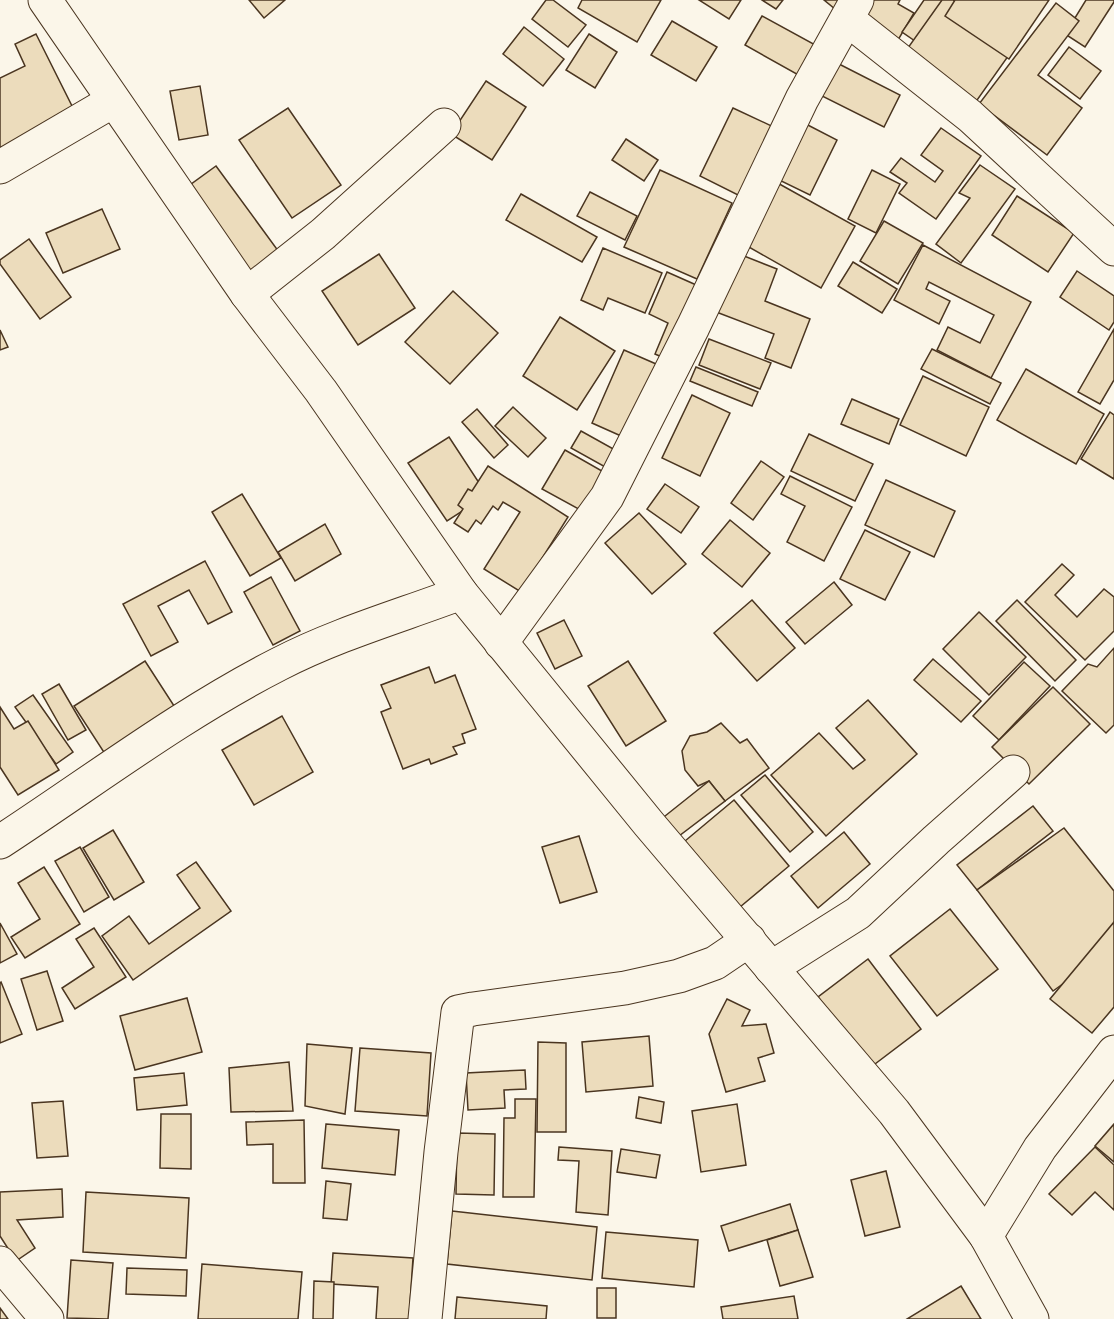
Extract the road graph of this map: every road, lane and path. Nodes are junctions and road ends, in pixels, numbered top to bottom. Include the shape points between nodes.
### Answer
1 (45, 0) edge
2 (852, 10) edge
3 (113, 101) junction
4 (444, 125) dead end
5 (0, 167) edge
6 (1114, 249) edge
7 (247, 294) junction
8 (461, 593) junction
9 (501, 643) junction
10 (1013, 772) dead end
11 (0, 842) edge
12 (748, 940) junction
13 (771, 968) junction
14 (1114, 1052) edge
15 (986, 1236) junction
16 (0, 1263) edge
17 (47, 1319) edge
18 (425, 1319) edge
19 (1032, 1319) edge

1 - 3 street
2 - 6 street
2 - 9 street via 802,99 607,497
3 - 5 street
3 - 7 street
4 - 7 street via 323,234
7 - 8 street via 321,391
8 - 9 street
8 - 11 street via 336,637 280,663 179,723
9 - 12 street
10 - 13 street via 858,913
12 - 13 street
12 - 18 street via 715,963 679,976 625,988 458,1012
13 - 15 street via 894,1112
14 - 15 street via 1040,1148
15 - 19 street
16 - 17 street

